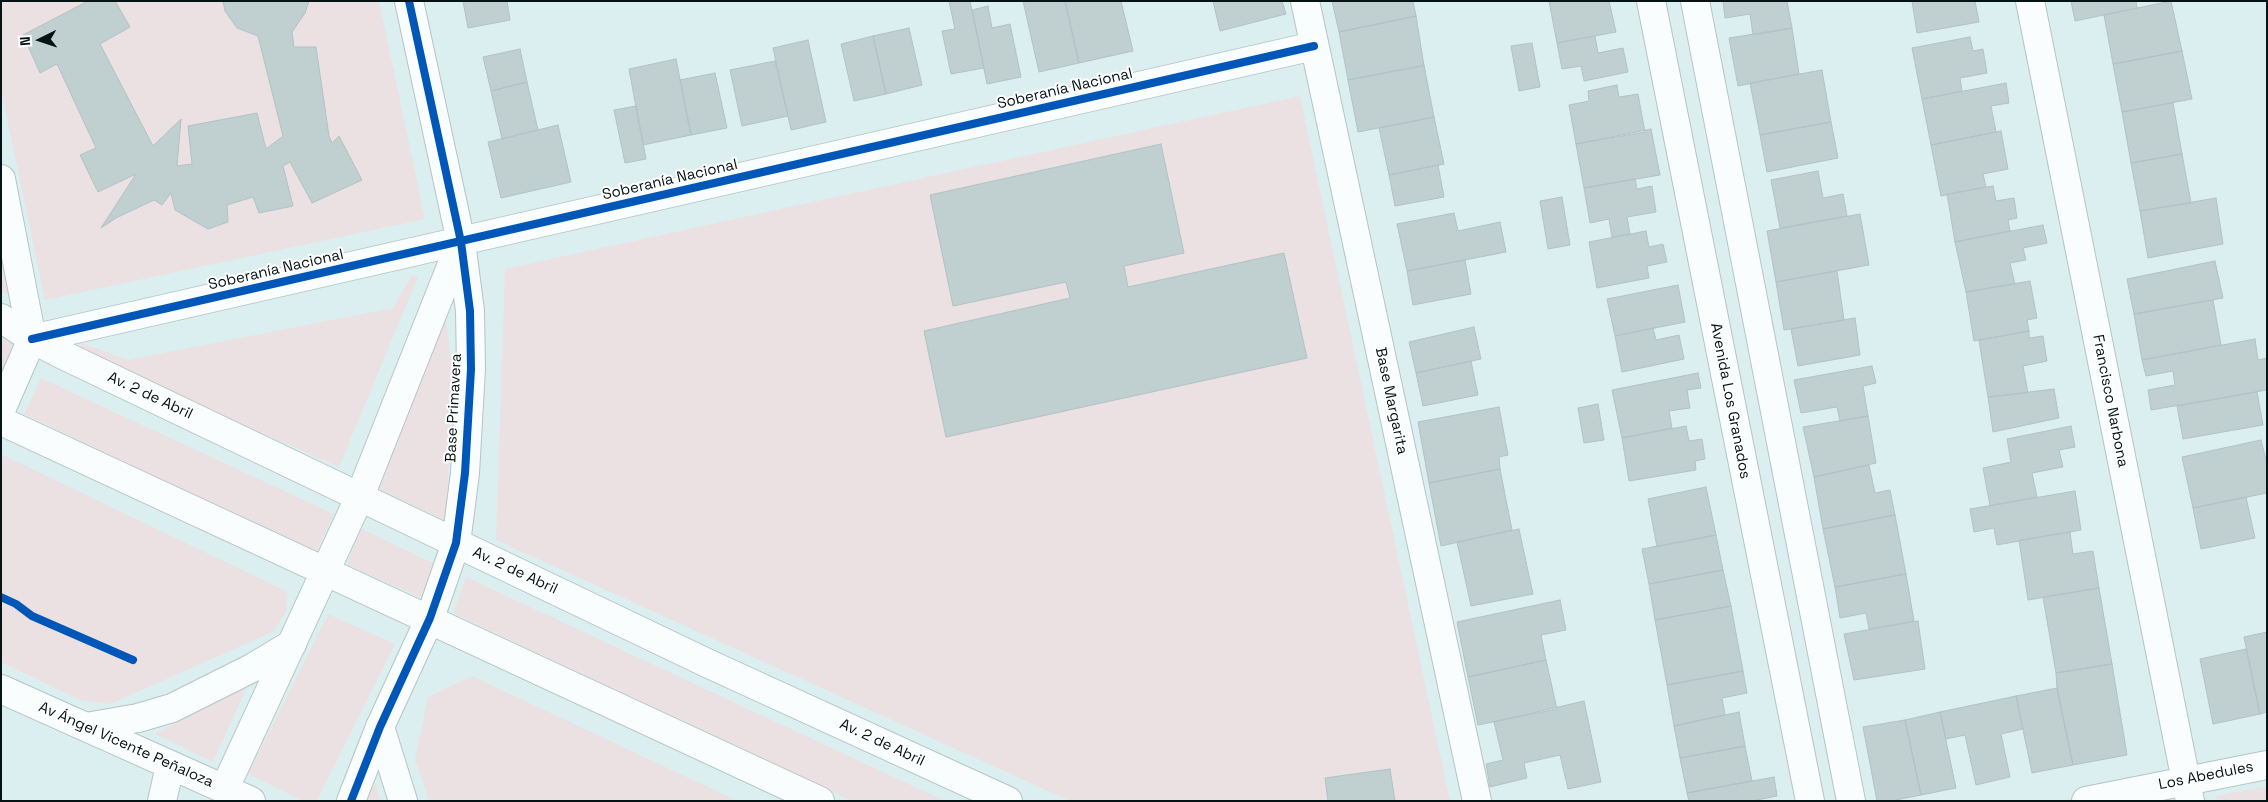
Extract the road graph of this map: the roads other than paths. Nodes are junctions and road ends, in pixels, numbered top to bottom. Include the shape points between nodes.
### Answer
1 (409, 1) edge
2 (1305, 1) edge
3 (1650, 1) edge
4 (1695, 1) edge
5 (2030, 1) edge
6 (1314, 46) junction
7 (1, 179) edge
8 (460, 242) junction
9 (1, 318) edge
10 (32, 340) junction
11 (1, 410) edge
12 (1, 421) edge
13 (360, 496) junction
14 (456, 543) junction
15 (326, 573) junction
16 (430, 618) junction
17 (292, 644) junction
18 (1, 690) edge
19 (86, 727) junction
20 (380, 727) junction
21 (2267, 764) edge
22 (170, 766) junction
23 (224, 790) junction
24 (2188, 790) edge
25 (162, 801) edge
26 (251, 801) edge
27 (351, 801) edge
28 (403, 801) edge
29 (820, 801) edge
30 (1008, 801) edge
31 (1477, 801) edge
32 (1810, 801) edge
33 (1851, 801) edge
34 (2086, 801) edge

1 - 8 street, Base Primavera
2 - 6 street, Base Margarita
3 - 32 street, Avenida Los Granados
4 - 33 street
5 - 24 street, Francisco Narbona
6 - 8 street, Soberanía Nacional
6 - 31 street, Base Margarita
7 - 10 street
8 - 10 street, Soberanía Nacional
8 - 13 street
8 - 14 street, Base Primavera via 470,311 471,369 465,473
9 - 10 street, Av. 2 de Abril
10 - 11 street
10 - 13 street, Av. 2 de Abril
12 - 15 street
13 - 14 street, Av. 2 de Abril
13 - 15 street
14 - 16 street, Base Primavera
14 - 30 street, Av. 2 de Abril
15 - 16 street
15 - 17 street
16 - 20 street, Base Primavera
16 - 29 street
17 - 19 street via 172,708
17 - 23 street
18 - 19 street, Av Ángel Vicente Peñaloza
19 - 22 street, Av Ángel Vicente Peñaloza
20 - 27 street, Base Primavera
20 - 28 street
21 - 24 street, Los Abedules
22 - 23 street, Av Ángel Vicente Peñaloza
22 - 25 street
23 - 26 street, Av Ángel Vicente Peñaloza
24 - 34 street, Los Abedules

